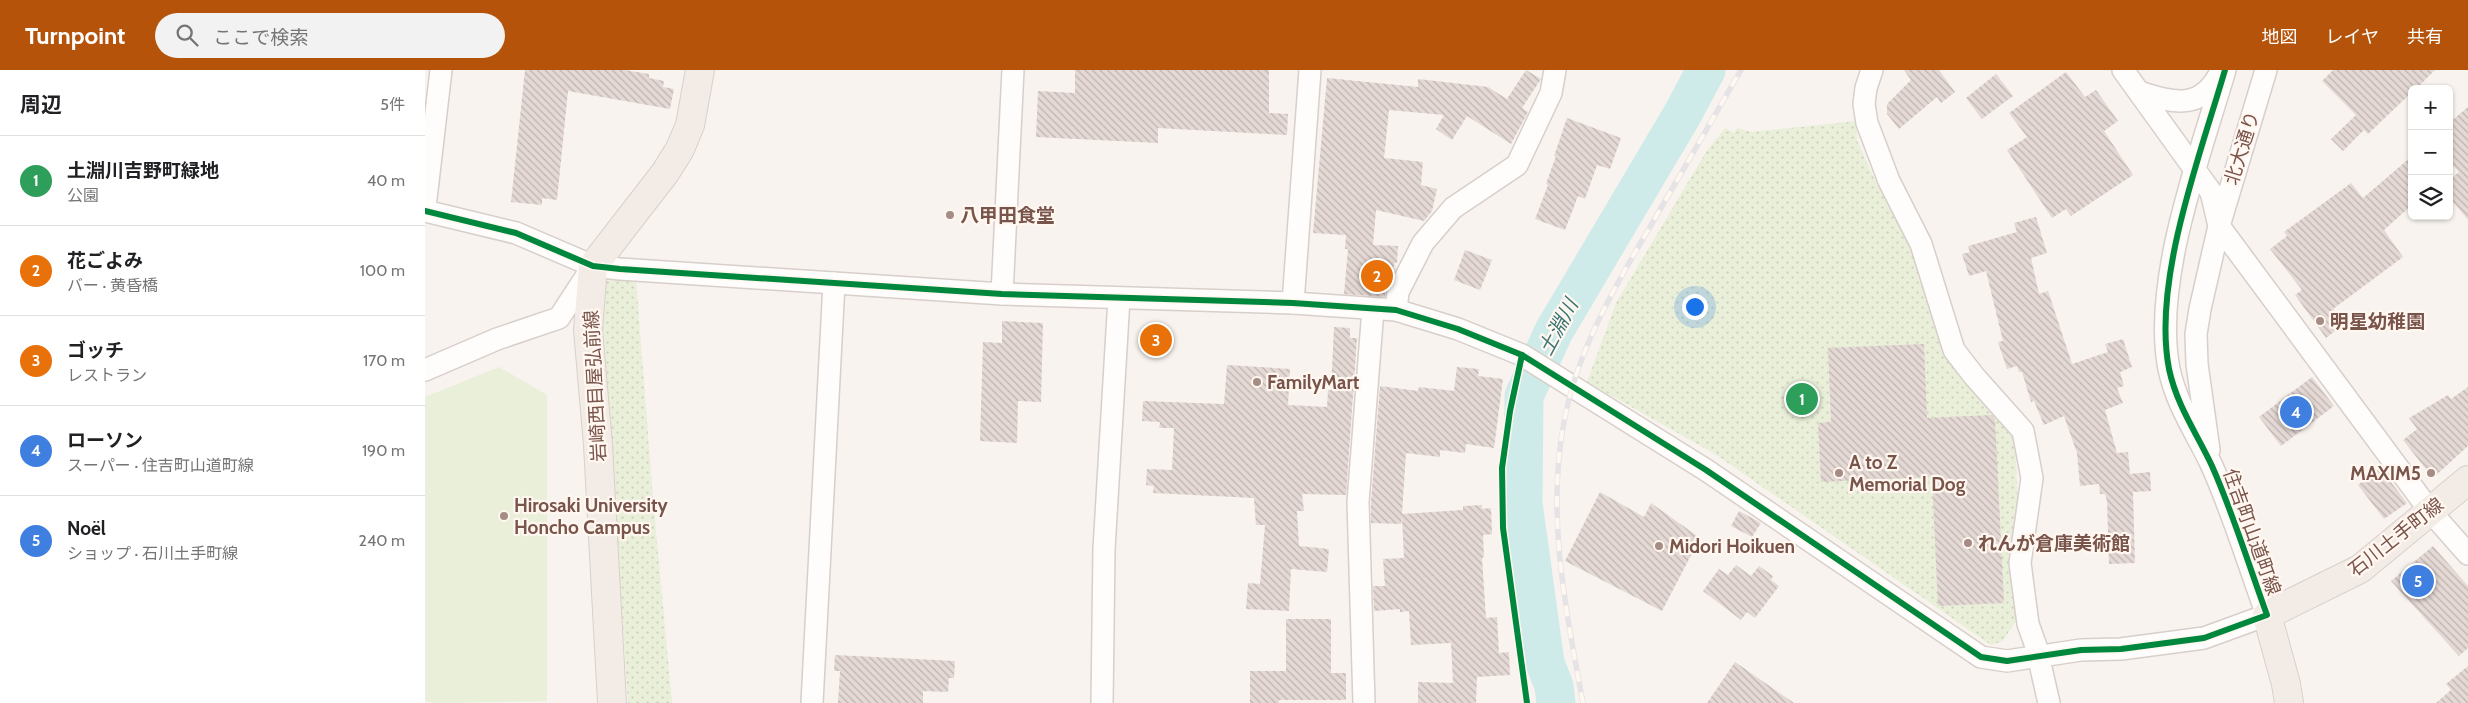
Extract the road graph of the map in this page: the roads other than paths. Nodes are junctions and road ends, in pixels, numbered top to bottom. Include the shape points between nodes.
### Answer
1 (441, 70) edge
2 (700, 70) edge
3 (1013, 70) edge
4 (1310, 70) edge
5 (1555, 70) edge
6 (1872, 70) edge
7 (2123, 70) edge
8 (2222, 70) edge
9 (2225, 70) edge
10 (2265, 70) edge
11 (2139, 92) junction
12 (2195, 173) junction
13 (425, 207) edge
14 (425, 211) edge
15 (2219, 226) junction
16 (593, 266) junction
17 (834, 283) junction
18 (1002, 294) junction
19 (1119, 298) junction
20 (1293, 302) junction
21 (1373, 309) junction
22 (1397, 310) junction
23 (425, 370) edge
24 (2212, 466) junction
25 (2468, 480) edge
26 (2431, 511) junction
27 (2468, 554) edge
28 (2267, 615) junction
29 (2039, 656) junction
30 (612, 703) edge
31 (812, 703) edge
32 (1102, 703) edge
33 (1364, 703) edge
34 (2049, 703) edge
35 (2289, 703) edge

1 - 13 street
2 - 16 main road via 690,125 680,149
3 - 18 street
4 - 20 street
5 - 22 street via 1551,92 1517,165 1453,208 1435,229 1423,244 1397,292
6 - 29 street via 1864,104 1867,123 1889,181 1921,244 1954,350 2023,431 2032,478 2020,564 2028,624
7 - 11 street
8 - 11 street via 2206,91 2187,102 2165,101
9 - 12 street, 北大通り
10 - 15 street, 北大通り
11 - 12 street
12 - 15 street via 2211,192
12 - 24 street, 住吉町山道町線 via 2176,246 2166,304 2166,337 2169,369 2180,408
14 - 16 street via 516,233
15 - 24 street, 住吉町山道町線 via 2197,334 2197,364
15 - 26 street
16 - 17 street
16 - 23 street via 559,318 497,339
16 - 30 main road, 岩崎西目屋弘前線 via 588,330 599,445
17 - 18 street
17 - 31 street
18 - 19 street
19 - 20 street
19 - 32 street via 1104,549
20 - 21 street
21 - 22 street
21 - 33 street via 1358,502
22 - 29 street via 1458,329 1522,355 1706,470 1981,657 2007,661
24 - 28 street, 住吉町山道町線
25 - 26 main road, 石川土手町線
26 - 27 street
26 - 28 main road, 石川土手町線 via 2360,569
28 - 29 street via 2204,638
28 - 35 main road
29 - 34 street

